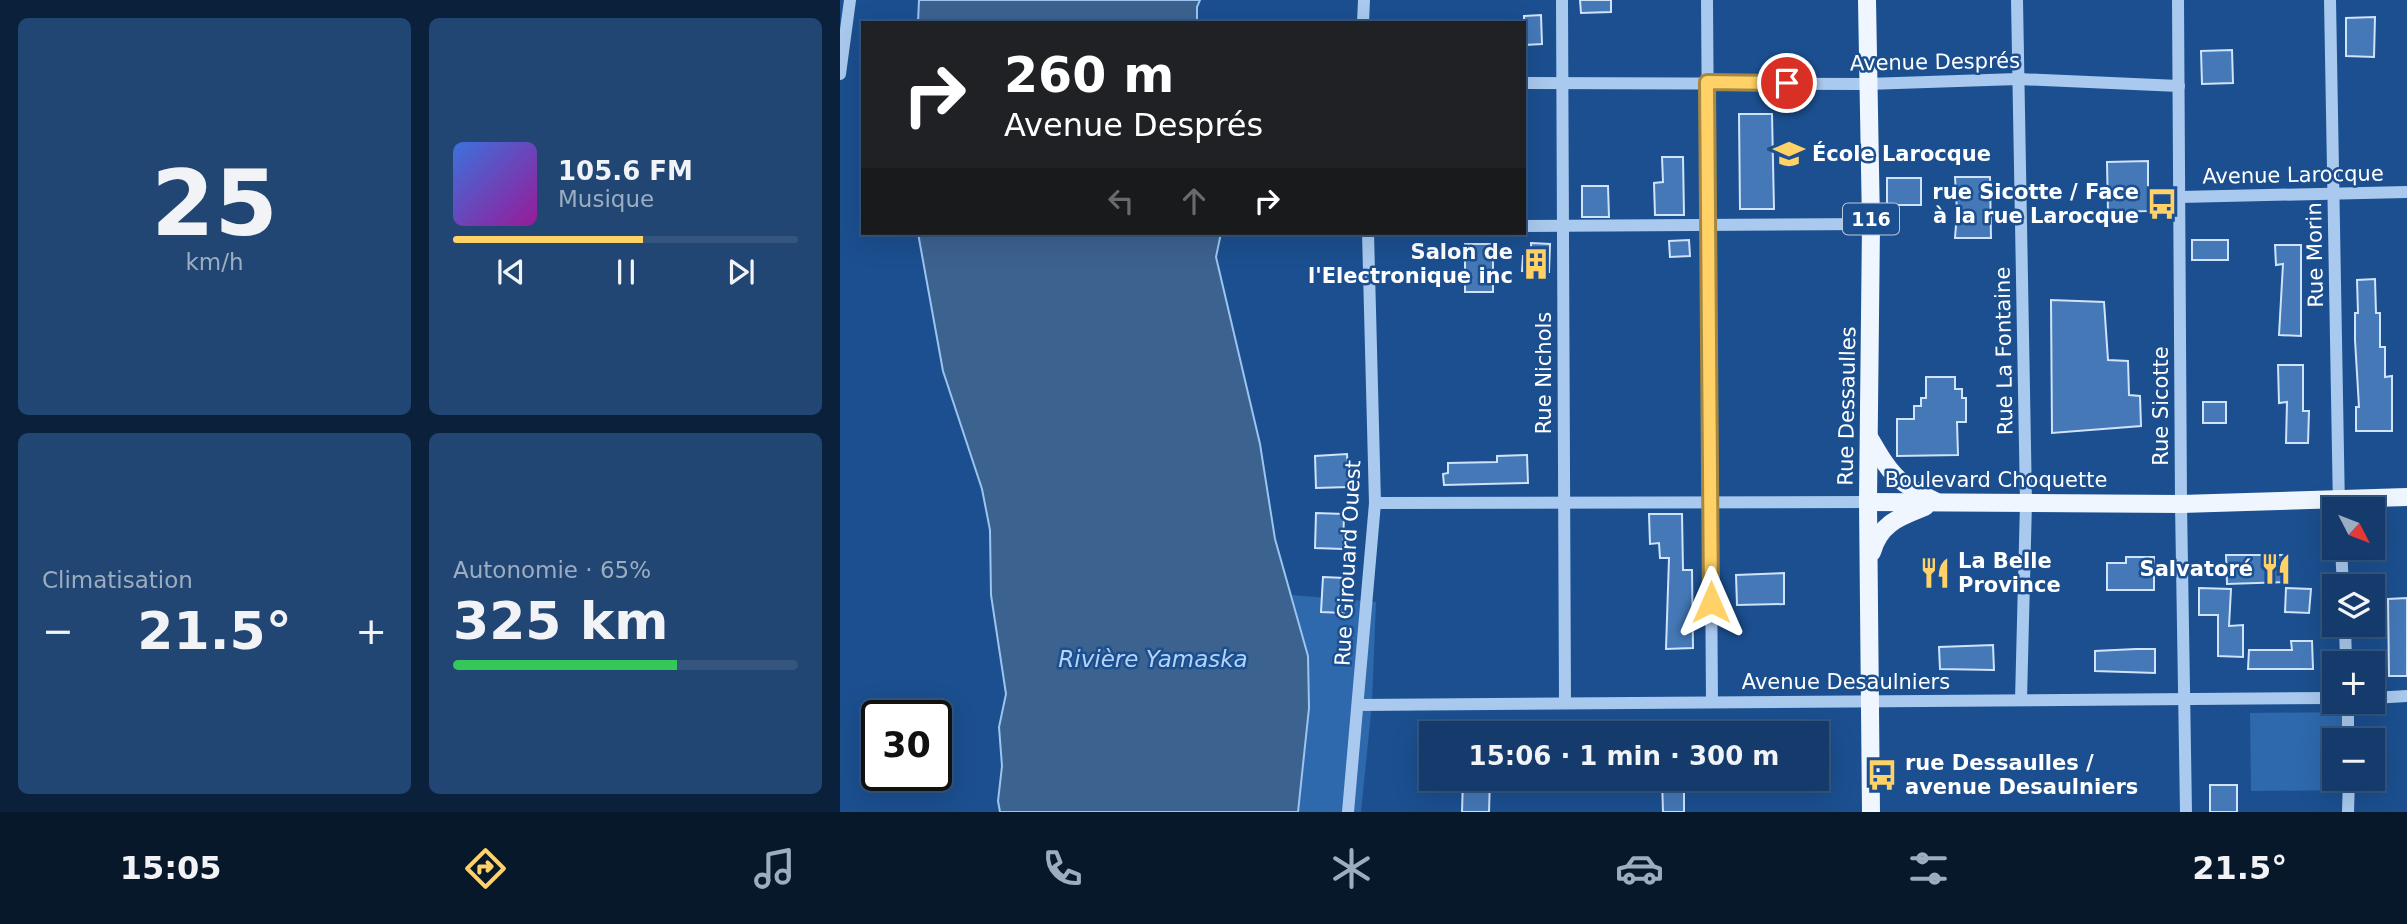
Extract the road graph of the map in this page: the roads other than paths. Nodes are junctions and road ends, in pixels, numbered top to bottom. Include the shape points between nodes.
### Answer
1 (850, 0) edge
2 (1364, 0) edge
3 (1562, 0) edge
4 (1707, 0) edge
5 (1867, 0) edge
6 (2017, 0) edge
7 (2178, 0) edge
8 (2330, 0) edge
9 (1363, 21) edge
10 (840, 74) edge
11 (2018, 79) junction
12 (1707, 82) junction
13 (1526, 83) edge
14 (1562, 83) junction
15 (1867, 83) junction
16 (2179, 86) junction
17 (2407, 192) edge
18 (2333, 193) junction
19 (2180, 197) junction
20 (1871, 223) junction
21 (1709, 225) junction
22 (1526, 226) edge
23 (1563, 226) junction
24 (1368, 235) edge
25 (1869, 437) junction
26 (2339, 497) edge
27 (2407, 497) edge
28 (2385, 499) edge
29 (1564, 502) junction
30 (1711, 502) junction
31 (1868, 502) junction
32 (1938, 502) junction
33 (2026, 502) junction
34 (1375, 503) junction
35 (2181, 504) junction
36 (2322, 504) edge
37 (1869, 565) junction
38 (2407, 696) edge
39 (2385, 697) edge
40 (2322, 698) edge
41 (2184, 699) junction
42 (2021, 700) junction
43 (1870, 701) junction
44 (1712, 702) junction
45 (1565, 703) junction
46 (1358, 705) junction
47 (2349, 791) edge
48 (1348, 812) edge
49 (1871, 812) edge
50 (2186, 812) edge
51 (2348, 812) edge

1 - 10 street
2 - 9 street
3 - 14 street, Rue Nichols
4 - 12 street
5 - 15 main road, Rue Dessaulles / 116
6 - 11 street, Rue La Fontaine
7 - 16 street, Rue Sicotte
8 - 18 street, Rue Morin
11 - 15 street, Avenue Després
11 - 16 street, Avenue Després
11 - 33 street, Rue La Fontaine
12 - 14 street, Avenue Després
12 - 15 street, Avenue Després
12 - 21 street
13 - 14 street, Avenue Després
14 - 23 street, Rue Nichols
15 - 20 main road, Rue Dessaulles / 116
16 - 19 street, Rue Sicotte
17 - 18 street, Avenue Larocque
18 - 19 street, Avenue Larocque
18 - 26 street, Rue Morin
19 - 35 street, Rue Sicotte
20 - 21 street
20 - 25 main road, Rue Dessaulles / 116
21 - 23 street
21 - 30 street
22 - 23 street
23 - 29 street, Rue Nichols
24 - 34 street, Rue Girouard Ouest
25 - 31 main road, Rue Dessaulles / 116
25 - 32 main road via 1889,472
27 - 28 main road, Boulevard Choquette
29 - 30 street, Boulevard Choquette
29 - 34 street, Boulevard Choquette
29 - 45 street, Rue Nichols
30 - 31 street, Boulevard Choquette
30 - 44 street
31 - 32 main road, Boulevard Choquette
31 - 37 main road, Rue Dessaulles / 116
32 - 33 main road, Boulevard Choquette
32 - 37 main road via 1888,524
33 - 35 main road, Boulevard Choquette
33 - 42 street, Rue La Fontaine
34 - 46 street, Rue Girouard Ouest
35 - 36 main road, Boulevard Choquette
35 - 41 street, Rue Sicotte
37 - 43 main road, Rue Dessaulles / 116
38 - 39 street
40 - 41 street, Avenue Desaulniers
41 - 42 street, Avenue Desaulniers
41 - 50 street, Rue Sicotte
42 - 43 street, Avenue Desaulniers
43 - 44 street, Avenue Desaulniers
43 - 49 main road, Rue Dessaulles / 116
44 - 45 street, Avenue Desaulniers
45 - 46 street, Avenue Desaulniers
46 - 48 street, Rue Girouard Ouest
47 - 51 street

